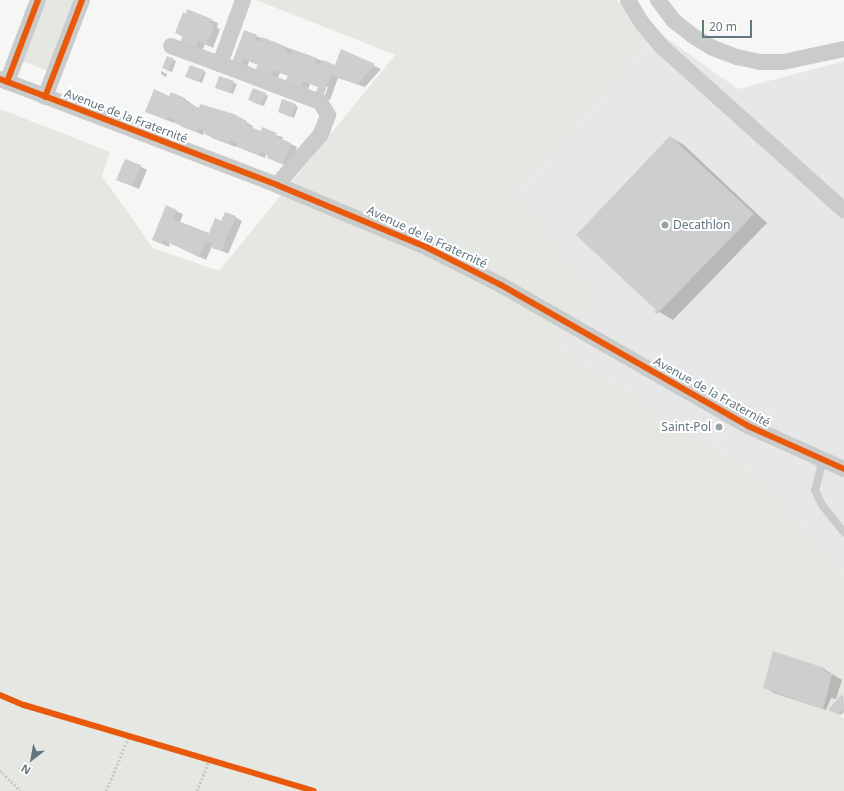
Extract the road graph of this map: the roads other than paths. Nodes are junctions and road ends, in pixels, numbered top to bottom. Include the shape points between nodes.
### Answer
1 (38, 0) edge
2 (82, 0) edge
3 (243, 0) edge
4 (628, 0) edge
5 (658, 0) edge
6 (171, 46) dead end
7 (844, 49) edge
8 (220, 64) junction
9 (4, 81) edge
10 (45, 97) junction
11 (277, 185) junction
12 (844, 210) edge
13 (823, 459) junction
14 (844, 462) edge
15 (844, 469) edge
16 (844, 532) edge

1 - 9 street
2 - 10 street
3 - 8 street
4 - 12 street via 641,22 661,46
5 - 7 street via 674,20 693,36 713,48 736,57 760,62 783,62
6 - 8 street
8 - 11 street via 320,102 326,109 325,128
9 - 10 street, Avenue de la Fraternité
10 - 11 street, Avenue de la Fraternité
11 - 13 street, Avenue de la Fraternité via 376,224 466,266 748,426
13 - 14 street, Avenue de la Fraternité
13 - 15 street, Avenue de la Fraternité
13 - 16 lane via 815,490 822,505

